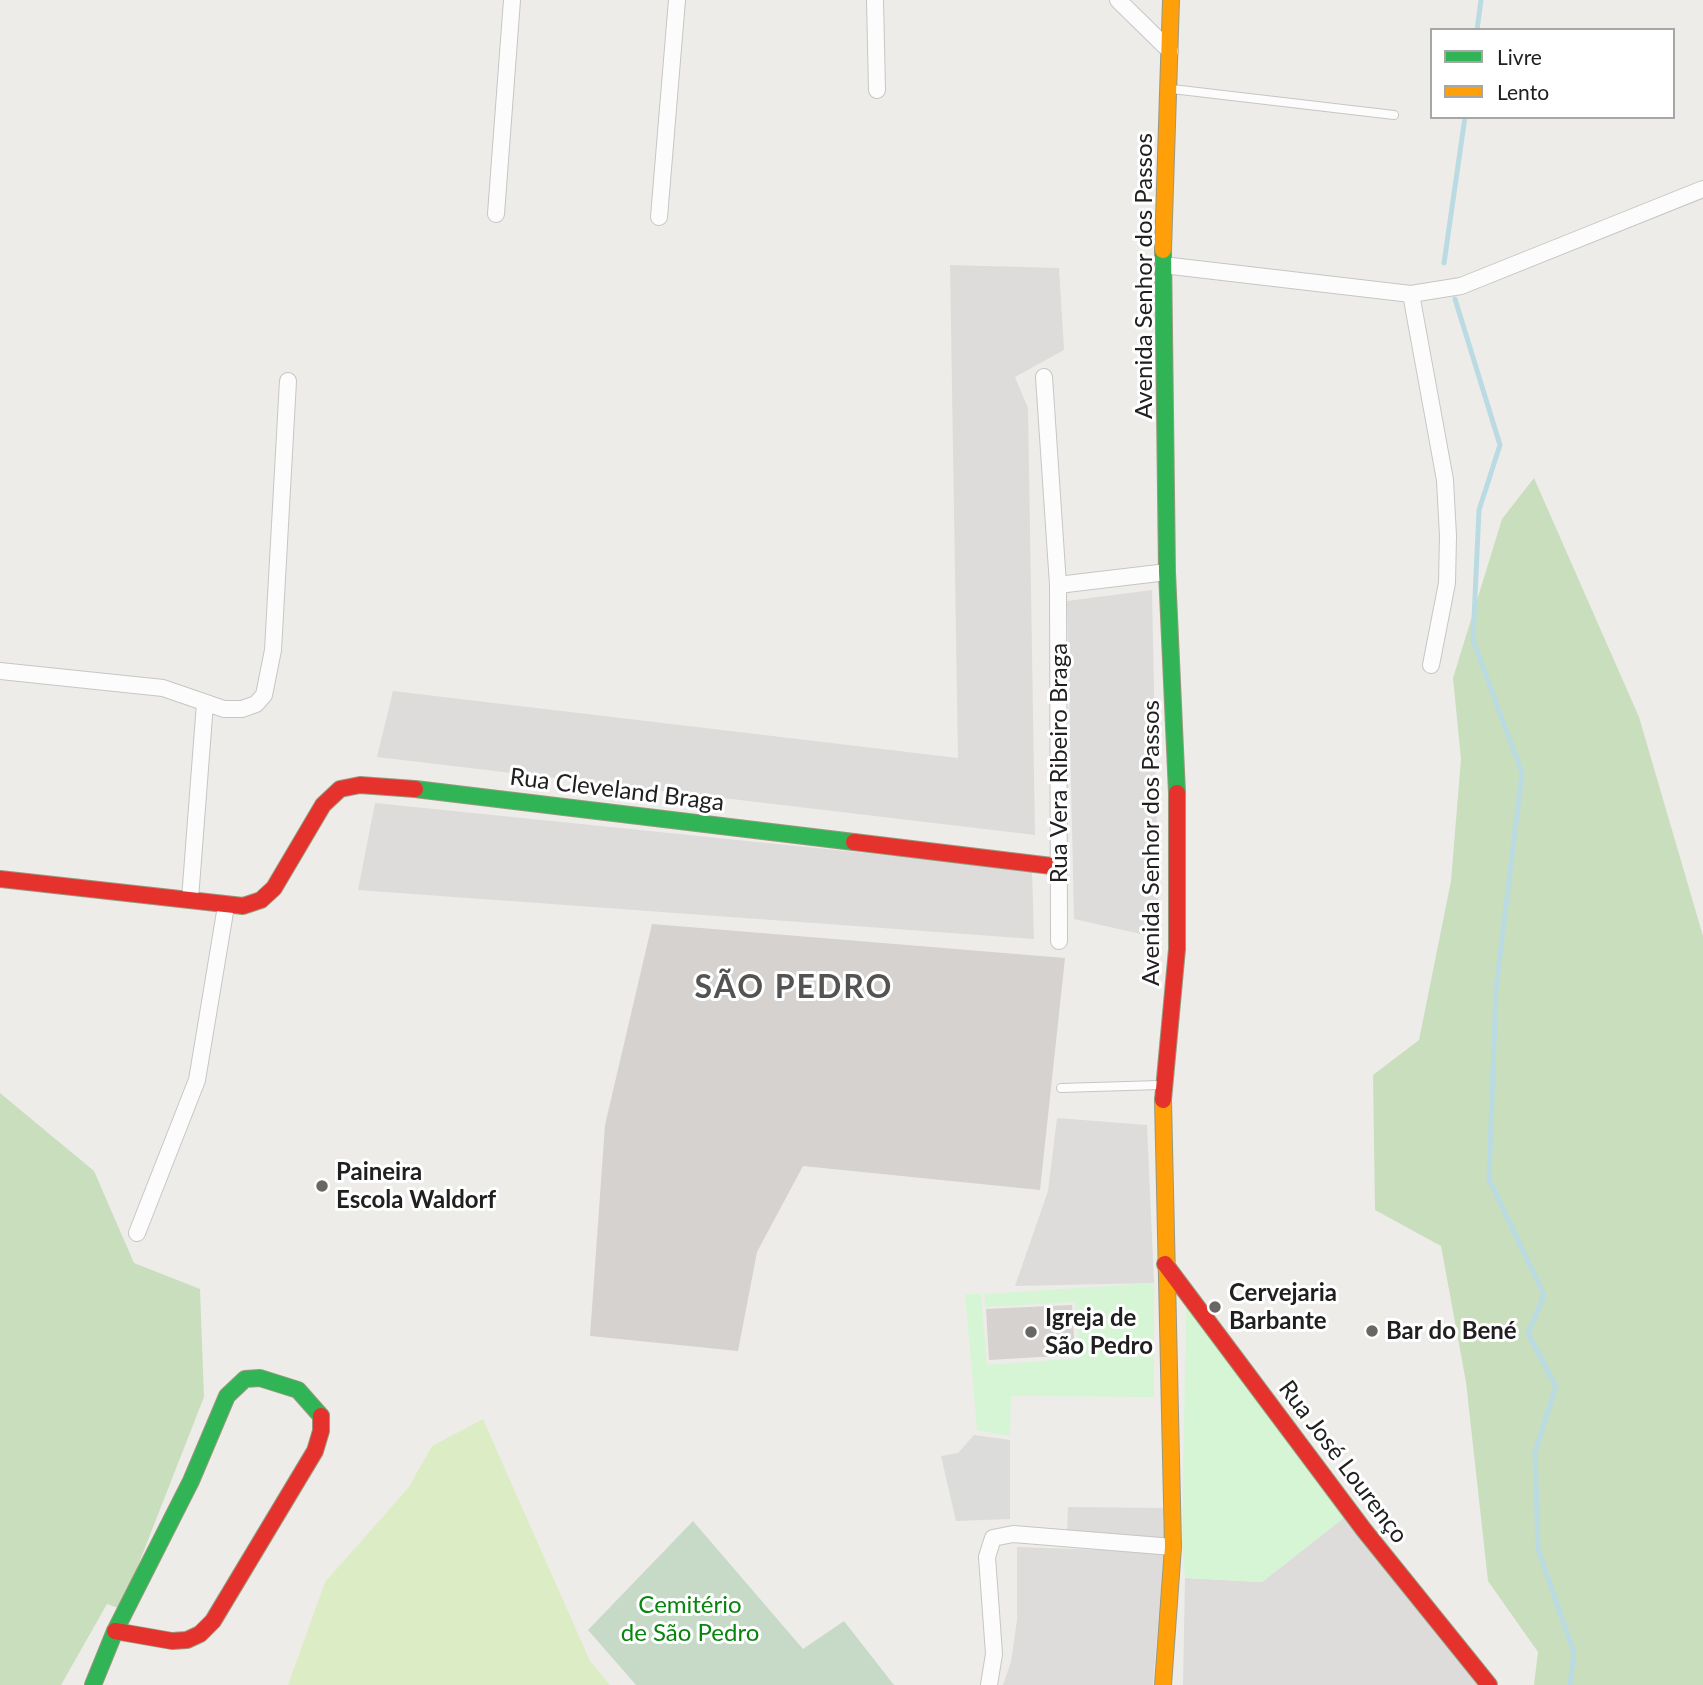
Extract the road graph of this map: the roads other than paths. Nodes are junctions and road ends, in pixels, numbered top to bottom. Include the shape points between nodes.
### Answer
1 (512, 0) edge
2 (677, 0) edge
3 (875, 0) edge
4 (1118, 0) edge
5 (1171, 0) edge
6 (1170, 51) junction
7 (1169, 88) junction
8 (877, 90) dead end
9 (1394, 115) dead end
10 (1703, 189) edge
11 (496, 214) dead end
12 (659, 218) dead end
13 (1163, 265) junction
14 (1412, 294) junction
15 (1044, 377) dead end
16 (288, 381) dead end
17 (1167, 572) junction
18 (1058, 585) junction
19 (1430, 665) dead end
20 (0, 671) edge
21 (205, 704) junction
22 (1060, 867) junction
23 (0, 879) edge
24 (190, 899) junction
25 (226, 906) junction
26 (1059, 941) dead end
27 (1163, 1085) junction
28 (1061, 1088) dead end
29 (137, 1233) dead end
30 (1165, 1264) junction
31 (1172, 1547) junction
32 (115, 1632) junction
33 (93, 1685) edge
34 (989, 1685) edge
35 (1163, 1685) edge
36 (1489, 1685) edge

1 - 11 street
2 - 12 street
3 - 8 street
4 - 6 street
5 - 6 street, Avenida Senhor dos Passos
6 - 7 street, Avenida Senhor dos Passos
7 - 9 lane
7 - 13 street, Avenida Senhor dos Passos
10 - 14 street via 1461,286
13 - 14 street
13 - 17 street, Avenida Senhor dos Passos
14 - 19 street via 1445,480 1447,583
15 - 18 street, Rua Vera Ribeiro Braga
16 - 21 street via 270,677 256,704 242,709
17 - 18 street
17 - 27 street, Avenida Senhor dos Passos via 1178,949
18 - 22 street, Rua Vera Ribeiro Braga
20 - 21 street via 163,688
21 - 24 street
22 - 25 street, Rua Cleveland Braga via 360,785 340,789 323,804 288,868 261,900
22 - 26 street, Rua Vera Ribeiro Braga
23 - 24 street
24 - 25 street
25 - 29 street via 197,1080
27 - 28 lane
27 - 30 street, Avenida Senhor dos Passos
30 - 31 street, Avenida Senhor dos Passos
30 - 36 street, Rua José Lourenço via 1364,1530
31 - 34 street via 1013,1534 993,1538 987,1557 994,1654
31 - 35 street, Avenida Senhor dos Passos
32 - 32 street via 171,1524 227,1395 235,1385 253,1378 298,1390 321,1415 315,1451 213,1621 187,1640
32 - 33 street

